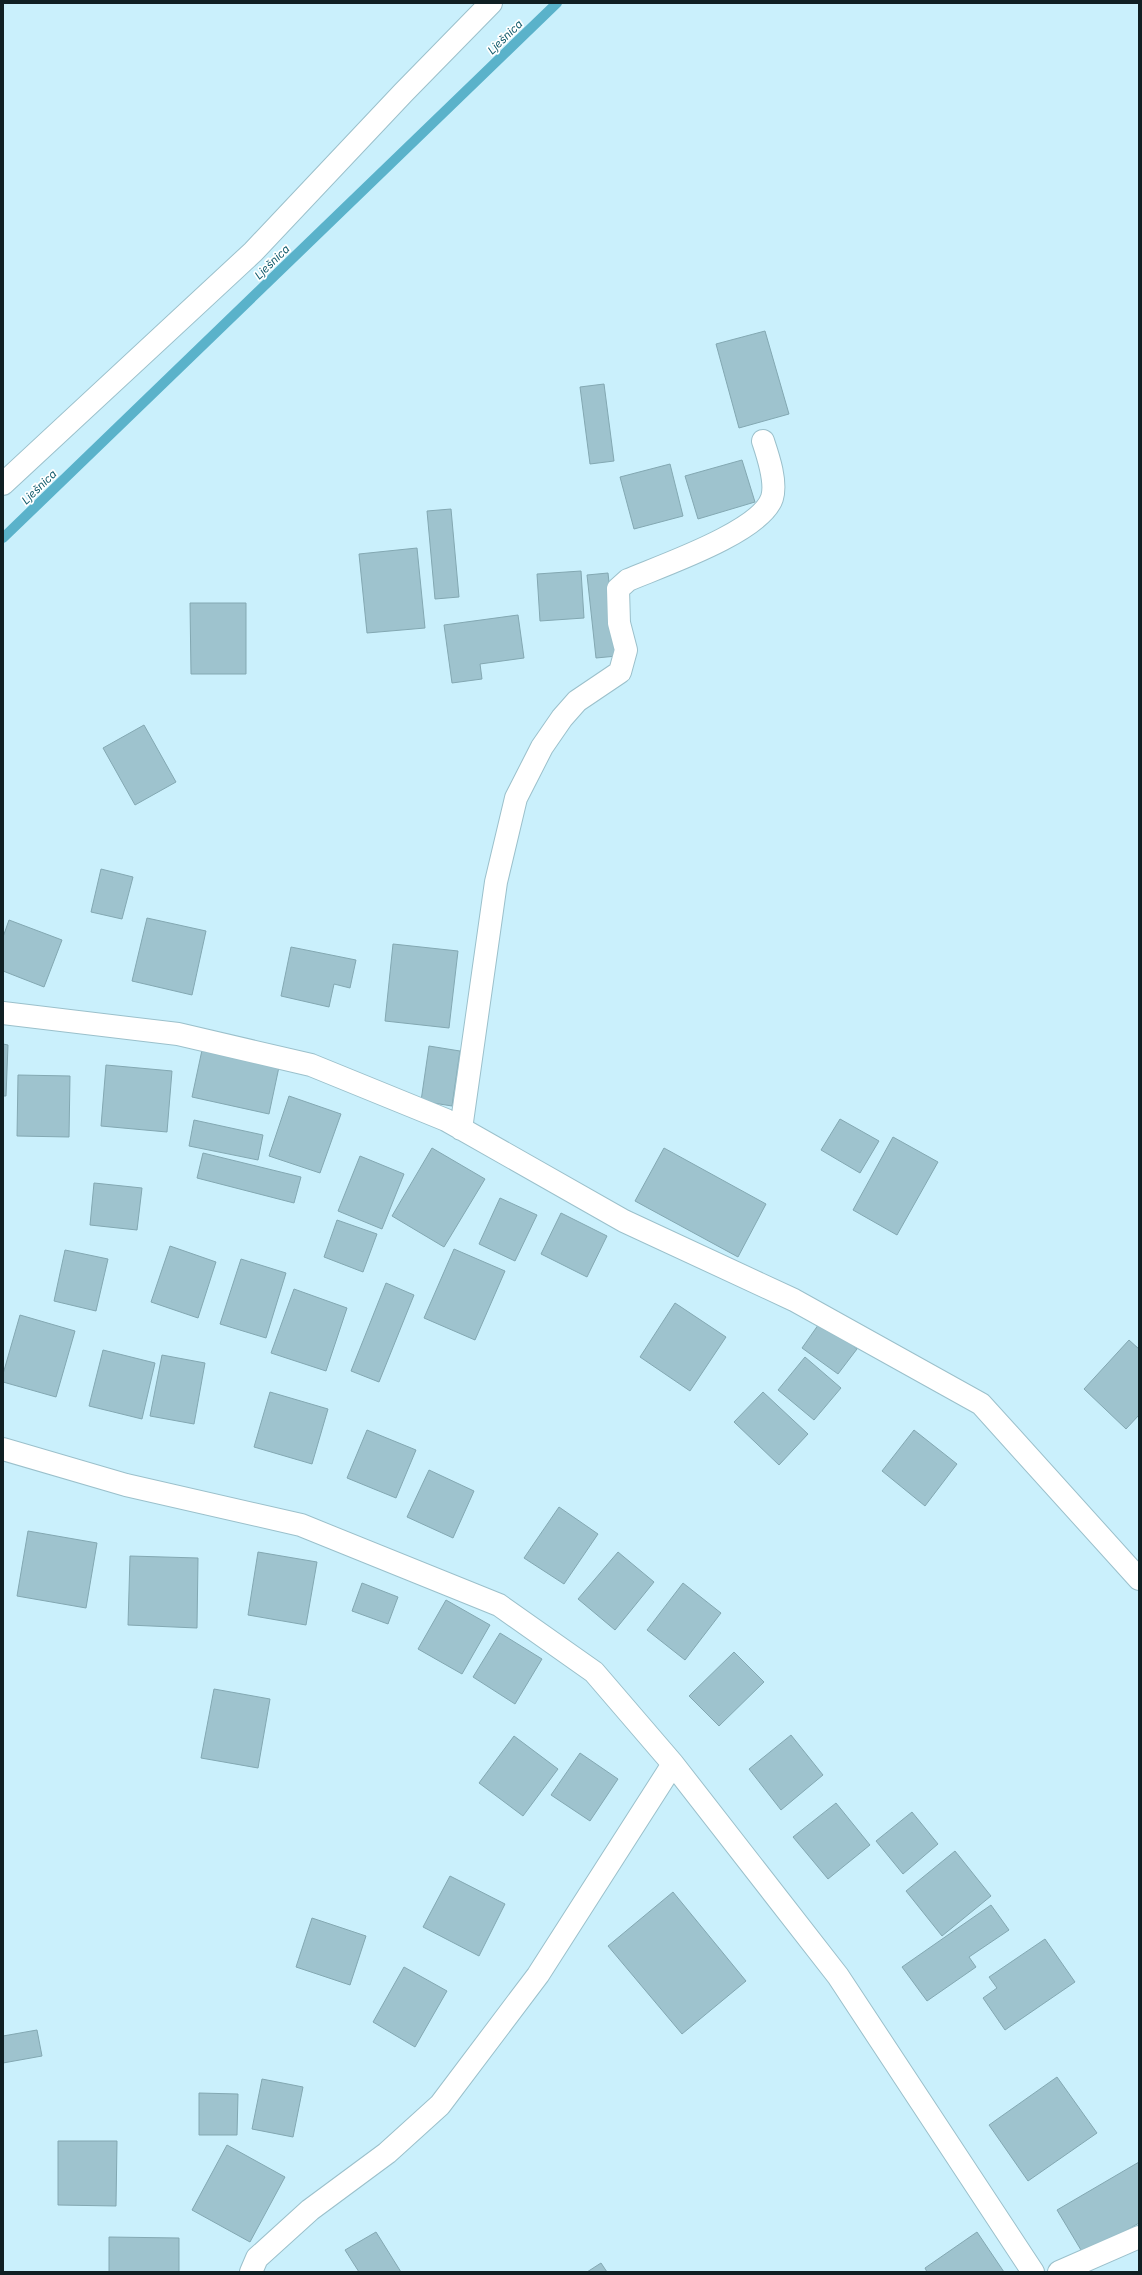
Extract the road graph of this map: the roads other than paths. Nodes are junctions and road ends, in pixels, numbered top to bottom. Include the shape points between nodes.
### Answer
1 (491, 3) edge
2 (763, 441) dead end
3 (3, 484) edge
4 (3, 1013) edge
5 (461, 1129) junction
6 (3, 1449) edge
7 (1139, 1579) edge
8 (673, 1764) junction
9 (1139, 2237) edge
10 (252, 2272) edge
11 (1032, 2272) edge
12 (1060, 2272) edge

1 - 3 street via 253,252
2 - 5 street via 772,468 773,497 763,513 734,534 628,580 618,589 619,623 626,650 620,672 577,701 562,718 542,747 516,798 496,882
4 - 5 street via 178,1034 311,1065 446,1120
5 - 7 street via 624,1221 794,1300 981,1404
6 - 8 street via 126,1485 301,1525 499,1605 594,1672
8 - 10 street via 538,1975 440,2105 387,2153 310,2210 258,2258
8 - 11 street via 838,1976
9 - 12 street

